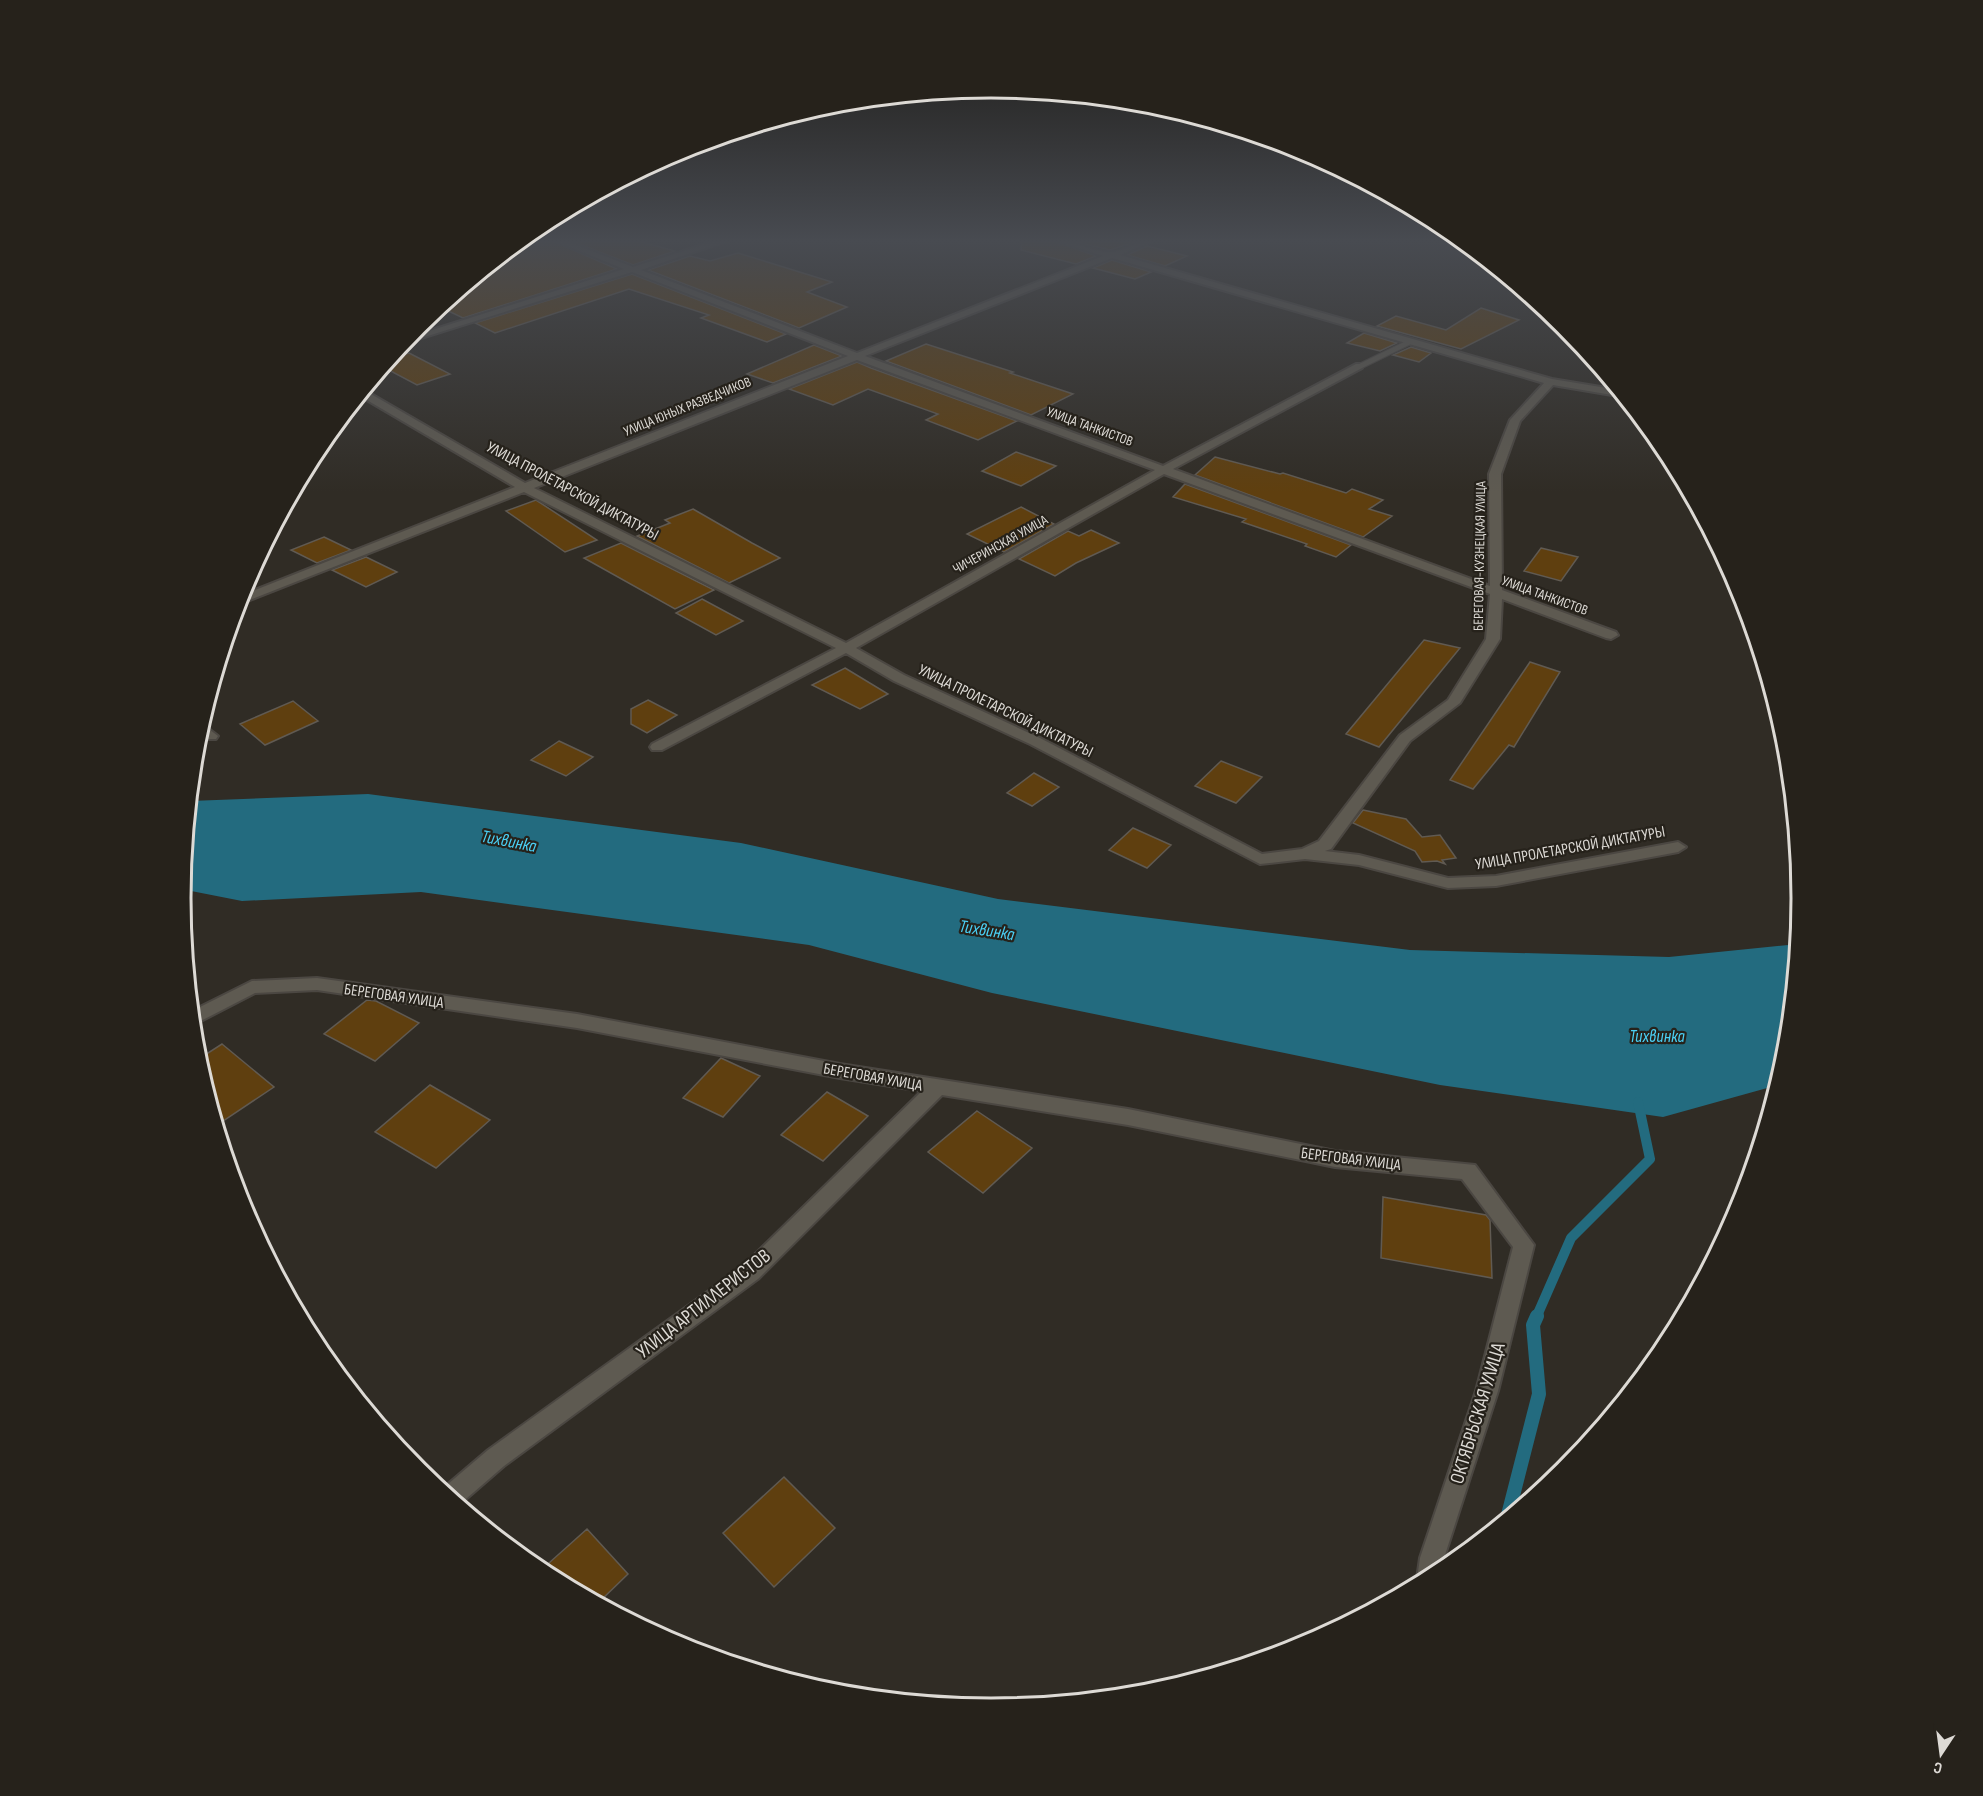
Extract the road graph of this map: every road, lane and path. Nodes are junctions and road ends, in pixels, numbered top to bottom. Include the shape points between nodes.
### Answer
1 (458, 325) edge
2 (775, 325) edge
3 (935, 325) edge
4 (1348, 325) edge
5 (421, 337) edge
6 (1409, 343) junction
7 (856, 356) junction
8 (1359, 366) joint
9 (1551, 382) junction
10 (1611, 392) edge
11 (368, 397) edge
12 (1163, 470) junction
13 (523, 488) junction
14 (1496, 593) junction
15 (250, 596) edge
16 (1611, 635) dead end
17 (846, 648) junction
18 (657, 747) dead end
19 (1678, 847) dead end
20 (1305, 854) junction
21 (200, 1014) edge
22 (938, 1087) junction
23 (1524, 1245) joint
24 (456, 1493) edge
25 (1431, 1567) edge

1 - 5 street
2 - 7 street, УЛИЦА ТАНКИСТОВ
3 - 7 street, УЛИЦА ЮНЫХ РАЗВЕДЧИКОВ
4 - 6 street
6 - 8 lane
6 - 9 street
7 - 12 street, УЛИЦА ТАНКИСТОВ
7 - 13 street, УЛИЦА ЮНЫХ РАЗВЕДЧИКОВ
8 - 12 street, ЧИЧЕРИНСКАЯ УЛИЦА
9 - 10 street
9 - 14 street, БЕРЕГОВАЯ-КУЗНЕЦКАЯ УЛИЦА via 1515,420 1495,474
11 - 13 street, УЛИЦА ПРОЛЕТАРСКОЙ ДИКТАТУРЫ
12 - 14 street, УЛИЦА ТАНКИСТОВ
12 - 17 street, ЧИЧЕРИНСКАЯ УЛИЦА
13 - 15 street, УЛИЦА ЮНЫХ РАЗВЕДЧИКОВ
13 - 17 street, УЛИЦА ПРОЛЕТАРСКОЙ ДИКТАТУРЫ
14 - 16 street, УЛИЦА ТАНКИСТОВ
14 - 20 street, БЕРЕГОВАЯ-КУЗНЕЦКАЯ УЛИЦА via 1493,639 1453,703 1405,738 1325,845
17 - 18 street, ЧИЧЕРИНСКАЯ УЛИЦА
17 - 20 street, УЛИЦА ПРОЛЕТАРСКОЙ ДИКТАТУРЫ via 1260,859
19 - 20 street, УЛИЦА ПРОЛЕТАРСКОЙ ДИКТАТУРЫ via 1496,881 1448,883 1359,860
21 - 22 street, БЕРЕГОВАЯ УЛИЦА via 252,987 317,984 577,1021
22 - 23 street, БЕРЕГОВАЯ УЛИЦА via 1128,1117 1335,1159 1468,1171
22 - 24 street, УЛИЦА АРТИЛЛЕРИСТОВ via 750,1273 496,1458
23 - 25 street, ОКТЯБРЬСКАЯ УЛИЦА via 1486,1391

